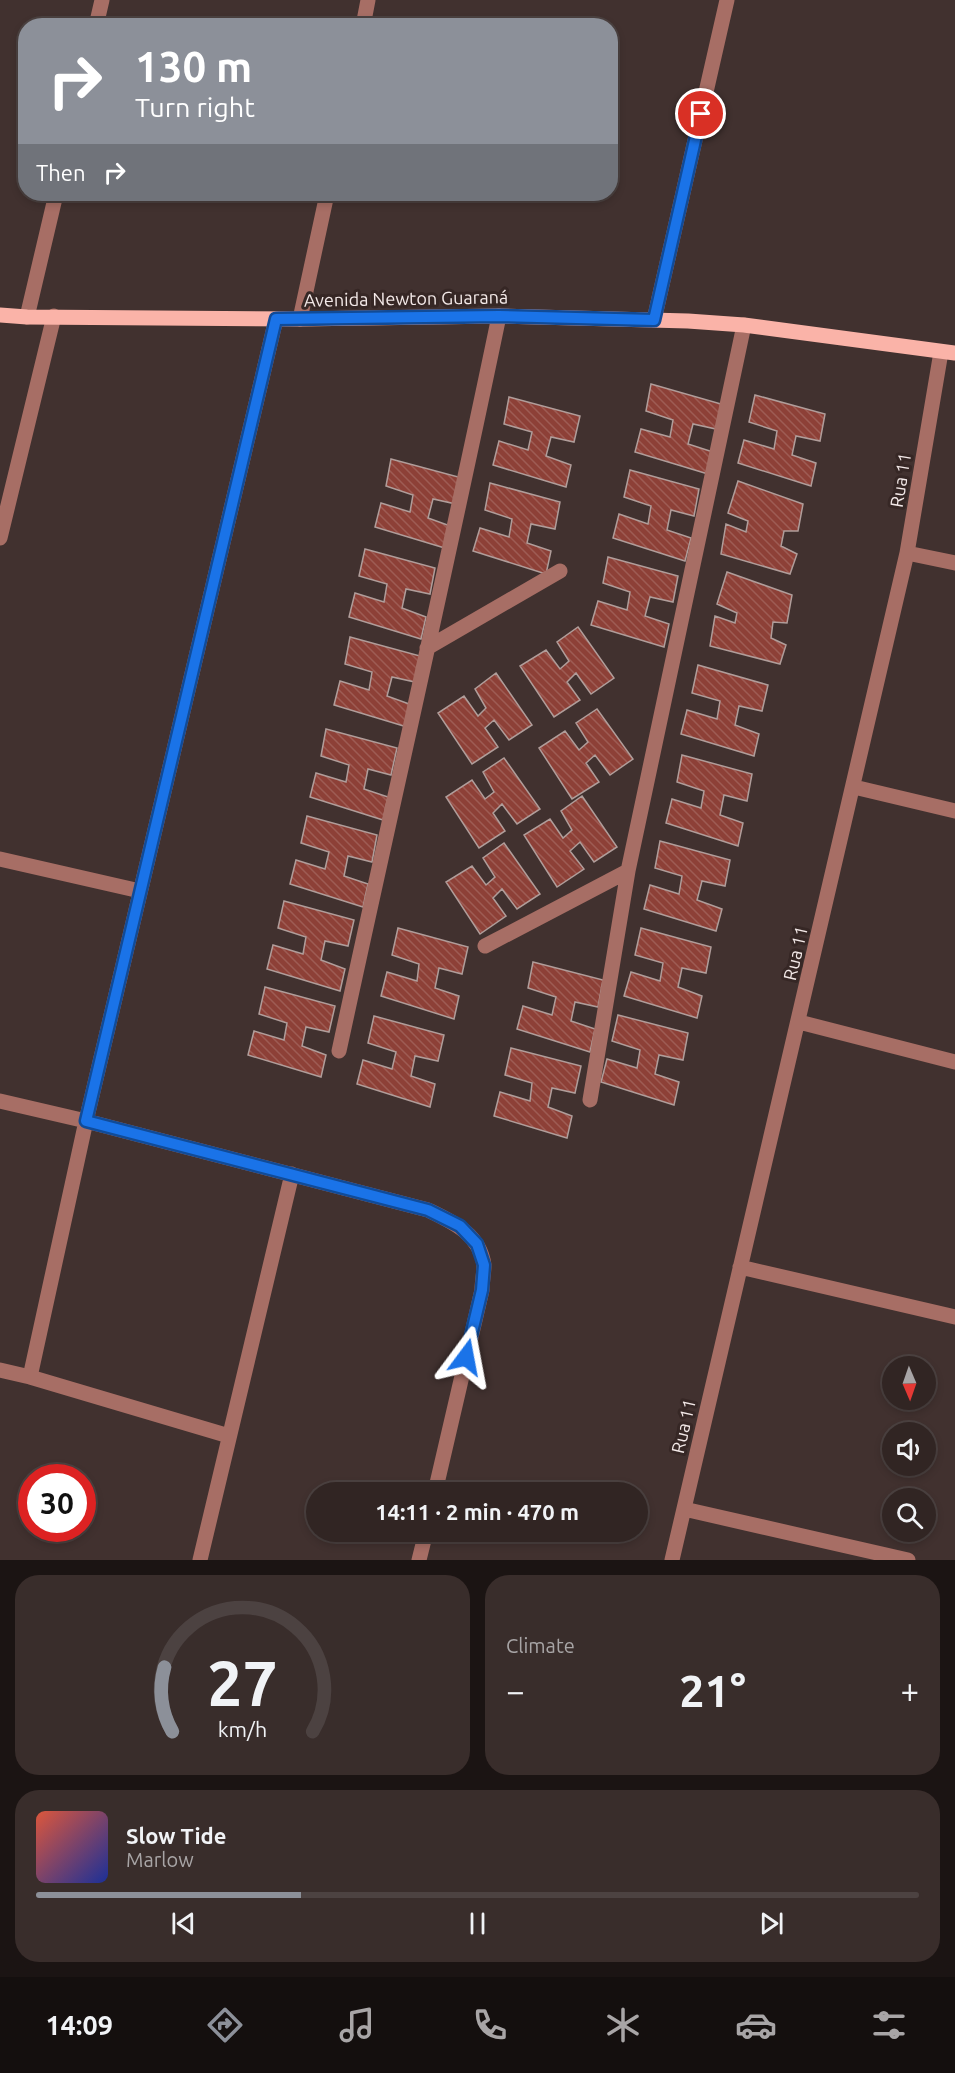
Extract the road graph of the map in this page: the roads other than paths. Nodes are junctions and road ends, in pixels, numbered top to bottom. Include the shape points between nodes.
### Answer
1 (102, 0) edge
2 (368, 0) edge
3 (727, 0) edge
4 (98, 18) edge
5 (365, 18) edge
6 (54, 201) edge
7 (325, 201) edge
8 (0, 315) edge
9 (54, 316) junction
10 (499, 316) junction
11 (27, 317) junction
12 (276, 319) junction
13 (300, 319) junction
14 (654, 320) junction
15 (744, 325) junction
16 (948, 352) edge
17 (0, 538) edge
18 (907, 553) junction
19 (955, 563) edge
20 (560, 571) dead end
21 (427, 648) junction
22 (854, 787) junction
23 (955, 811) edge
24 (0, 859) edge
25 (628, 871) junction
26 (140, 891) junction
27 (485, 946) dead end
28 (799, 1022) junction
29 (339, 1052) dead end
30 (955, 1062) edge
31 (0, 1101) edge
32 (590, 1101) dead end
33 (86, 1121) junction
34 (292, 1174) junction
35 (740, 1267) junction
36 (955, 1317) edge
37 (0, 1370) edge
38 (30, 1377) junction
39 (229, 1436) junction
40 (437, 1482) edge
41 (684, 1509) junction
42 (424, 1542) edge
43 (200, 1560) edge
44 (419, 1560) edge
45 (672, 1560) edge
46 (908, 1560) edge

1 - 4 street
2 - 5 street
3 - 14 street
6 - 11 street
7 - 13 street
8 - 11 main road, Avenida Newton Guaraná
9 - 11 main road, Avenida Newton Guaraná
9 - 12 main road, Avenida Newton Guaraná
9 - 17 street
10 - 13 main road, Avenida Newton Guaraná
10 - 14 main road, Avenida Newton Guaraná
10 - 21 street
12 - 13 main road, Avenida Newton Guaraná
12 - 26 street
14 - 15 main road, Avenida Newton Guaraná
15 - 16 main road, Avenida Newton Guaraná
15 - 25 street
16 - 18 street, Rua 11
18 - 19 street
18 - 22 street, Rua 11
20 - 21 street
21 - 29 street
22 - 23 street
22 - 28 street, Rua 11
24 - 26 street
25 - 27 street
25 - 32 street
26 - 33 street
28 - 30 street
28 - 35 street, Rua 11
31 - 33 street
33 - 34 street
33 - 38 street
34 - 39 street
34 - 40 street via 428,1210 460,1226 477,1244 484,1265 482,1290
35 - 36 street
35 - 41 street, Rua 11
37 - 38 street
38 - 39 street
39 - 43 street
41 - 45 street, Rua 11
41 - 46 street
42 - 44 street

